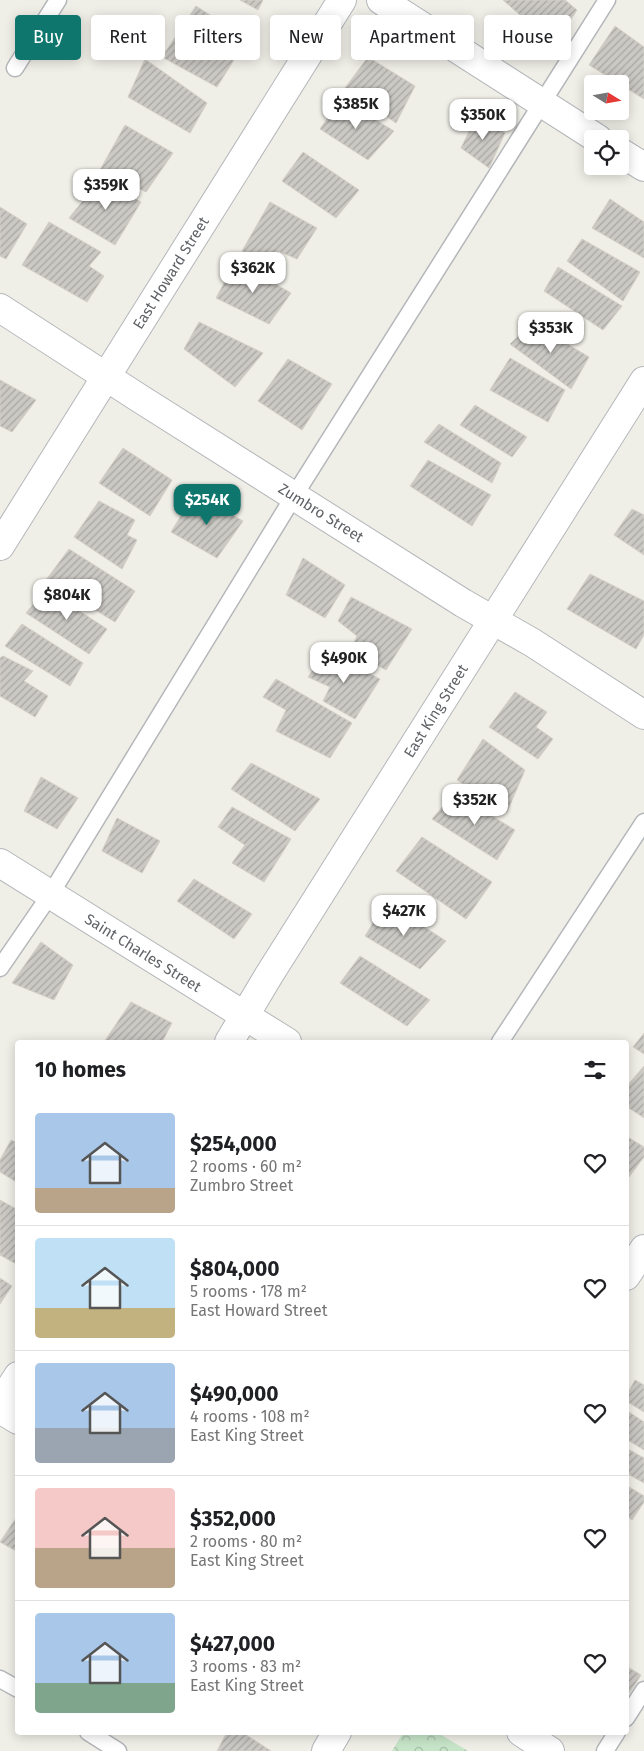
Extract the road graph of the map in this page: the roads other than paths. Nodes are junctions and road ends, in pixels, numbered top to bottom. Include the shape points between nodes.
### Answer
1 (58, 0) edge
2 (342, 0) edge
3 (380, 0) edge
4 (607, 0) edge
5 (15, 68) dead end
6 (543, 104) junction
7 (584, 130) edge
8 (629, 158) edge
9 (644, 167) edge
10 (0, 308) edge
11 (106, 377) junction
12 (644, 381) edge
13 (294, 496) junction
14 (0, 546) edge
15 (493, 620) junction
16 (644, 714) edge
17 (644, 822) edge
18 (0, 863) edge
19 (50, 895) junction
20 (0, 968) edge
21 (244, 1016) junction
22 (230, 1040) edge
23 (284, 1040) edge
24 (501, 1040) edge
25 (15, 1381) edge
26 (0, 1404) edge
27 (0, 1409) edge
28 (15, 1418) edge
29 (0, 1679) edge
30 (15, 1687) edge
31 (644, 1690) edge
32 (629, 1713) edge
33 (93, 1735) edge
34 (335, 1735) edge
35 (526, 1735) edge
36 (615, 1735) edge
37 (118, 1751) edge
38 (326, 1751) edge
39 (550, 1751) edge
40 (605, 1751) edge

1 - 5 lane
2 - 11 street, East Howard Street
3 - 6 street
4 - 6 lane
6 - 7 street
6 - 13 lane
8 - 9 street
10 - 11 street, Zumbro Street
11 - 13 street, Zumbro Street
11 - 14 street, East Howard Street
12 - 15 street, East King Street
13 - 15 street, Zumbro Street
13 - 19 lane
15 - 16 street, Zumbro Street
15 - 21 street, East King Street
17 - 24 lane
18 - 19 street, Saint Charles Street
19 - 20 lane
19 - 21 street, Saint Charles Street
21 - 22 street, East King Street
21 - 23 street, Saint Charles Street
25 - 26 street
27 - 28 street
29 - 30 lane
31 - 32 lane
33 - 37 lane
34 - 38 street
35 - 39 street
36 - 40 lane

